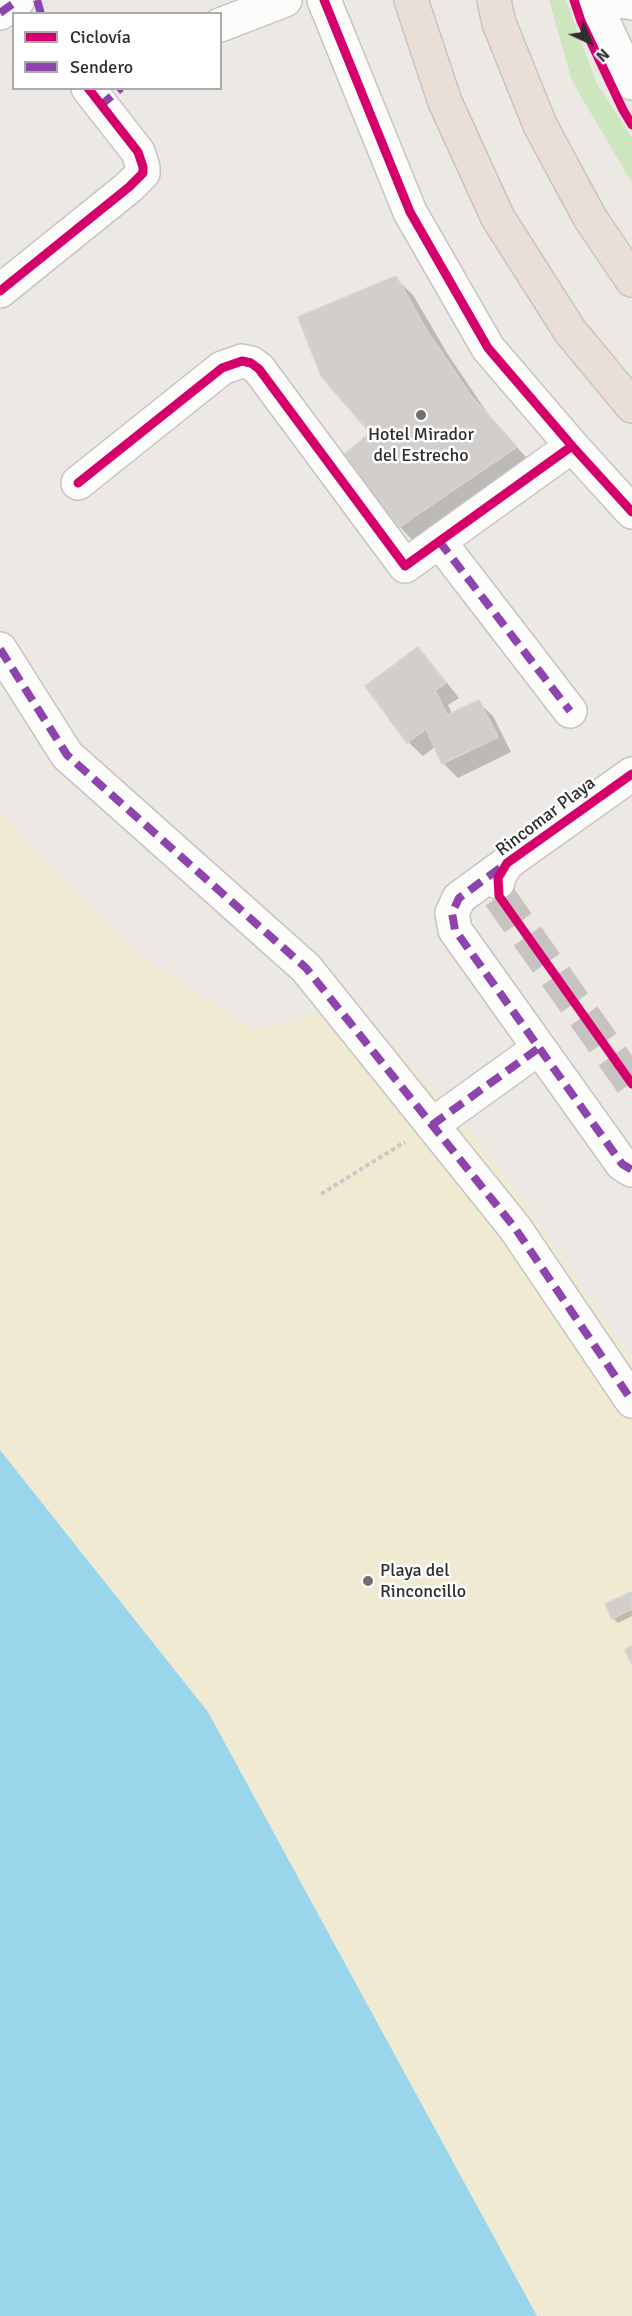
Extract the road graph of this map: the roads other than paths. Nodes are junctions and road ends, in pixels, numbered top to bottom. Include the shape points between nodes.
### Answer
1 (18, 0) edge
2 (285, 0) edge
3 (324, 0) edge
4 (411, 0) edge
5 (494, 0) edge
6 (593, 0) edge
7 (612, 0) edge
8 (632, 3) edge
9 (0, 13) edge
10 (222, 24) edge
11 (632, 84) edge
12 (103, 94) edge
13 (632, 280) edge
14 (0, 291) edge
15 (632, 406) edge
16 (572, 446) junction
17 (78, 483) dead end
18 (632, 512) edge
19 (440, 541) junction
20 (0, 649) edge
21 (570, 711) dead end
22 (632, 774) edge
23 (507, 862) junction
24 (499, 896) tunnel mouth
25 (539, 1048) junction
26 (432, 1125) junction
27 (632, 1170) edge
28 (632, 1401) edge

1 - 9 street
2 - 10 street
3 - 16 street via 410,212 488,348
4 - 15 highway via 446,102 498,218 570,331
5 - 13 highway via 499,23 540,125 590,218
6 - 11 street
7 - 8 street
12 - 14 street via 138,152 142,173
16 - 18 street
16 - 19 street
17 - 19 street via 214,374 230,363 242,361 259,369 405,566
19 - 21 street
20 - 26 street via 67,755 306,968
22 - 23 street, Rincomar Playa
23 - 24 street, Rincomar Playa via 498,878
23 - 25 street via 459,898 452,922
25 - 26 street
25 - 27 street via 622,1164
26 - 28 street via 515,1228

